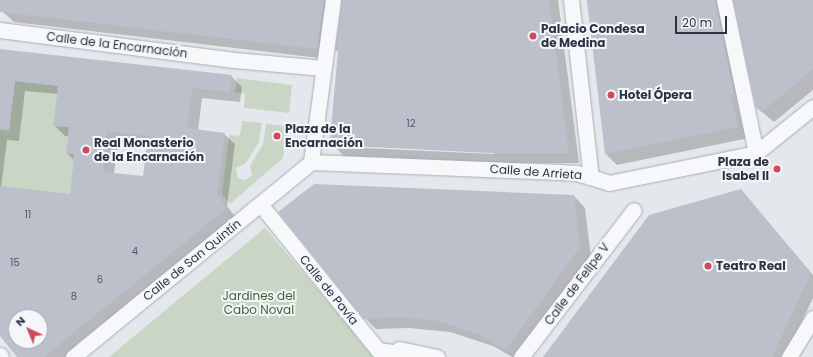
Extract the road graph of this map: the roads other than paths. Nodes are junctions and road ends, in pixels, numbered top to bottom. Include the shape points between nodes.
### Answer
1 (333, 0) edge
2 (571, 0) edge
3 (724, 0) edge
4 (0, 30) edge
5 (324, 68) junction
6 (813, 107) edge
7 (756, 153) junction
8 (311, 162) junction
9 (591, 177) junction
10 (260, 204) junction
11 (634, 210) dead end
12 (813, 318) edge
13 (376, 352) junction
14 (73, 357) edge
15 (408, 357) edge
16 (437, 357) edge
17 (521, 357) edge
18 (789, 357) edge

1 - 5 street via 329,49
2 - 9 street
3 - 7 street
4 - 5 street, Calle de la Encarnación via 234,60
5 - 8 street
6 - 7 street
7 - 9 street, Calle de Arrieta via 610,183
8 - 9 street, Calle de Arrieta via 560,172
8 - 10 street, Calle de San Quintín
10 - 13 street, Calle de Pavía
10 - 14 street, Calle de San Quintín
11 - 17 street, Calle de Felipe V
12 - 18 street
13 - 15 street via 407,354
13 - 16 street via 383,347

